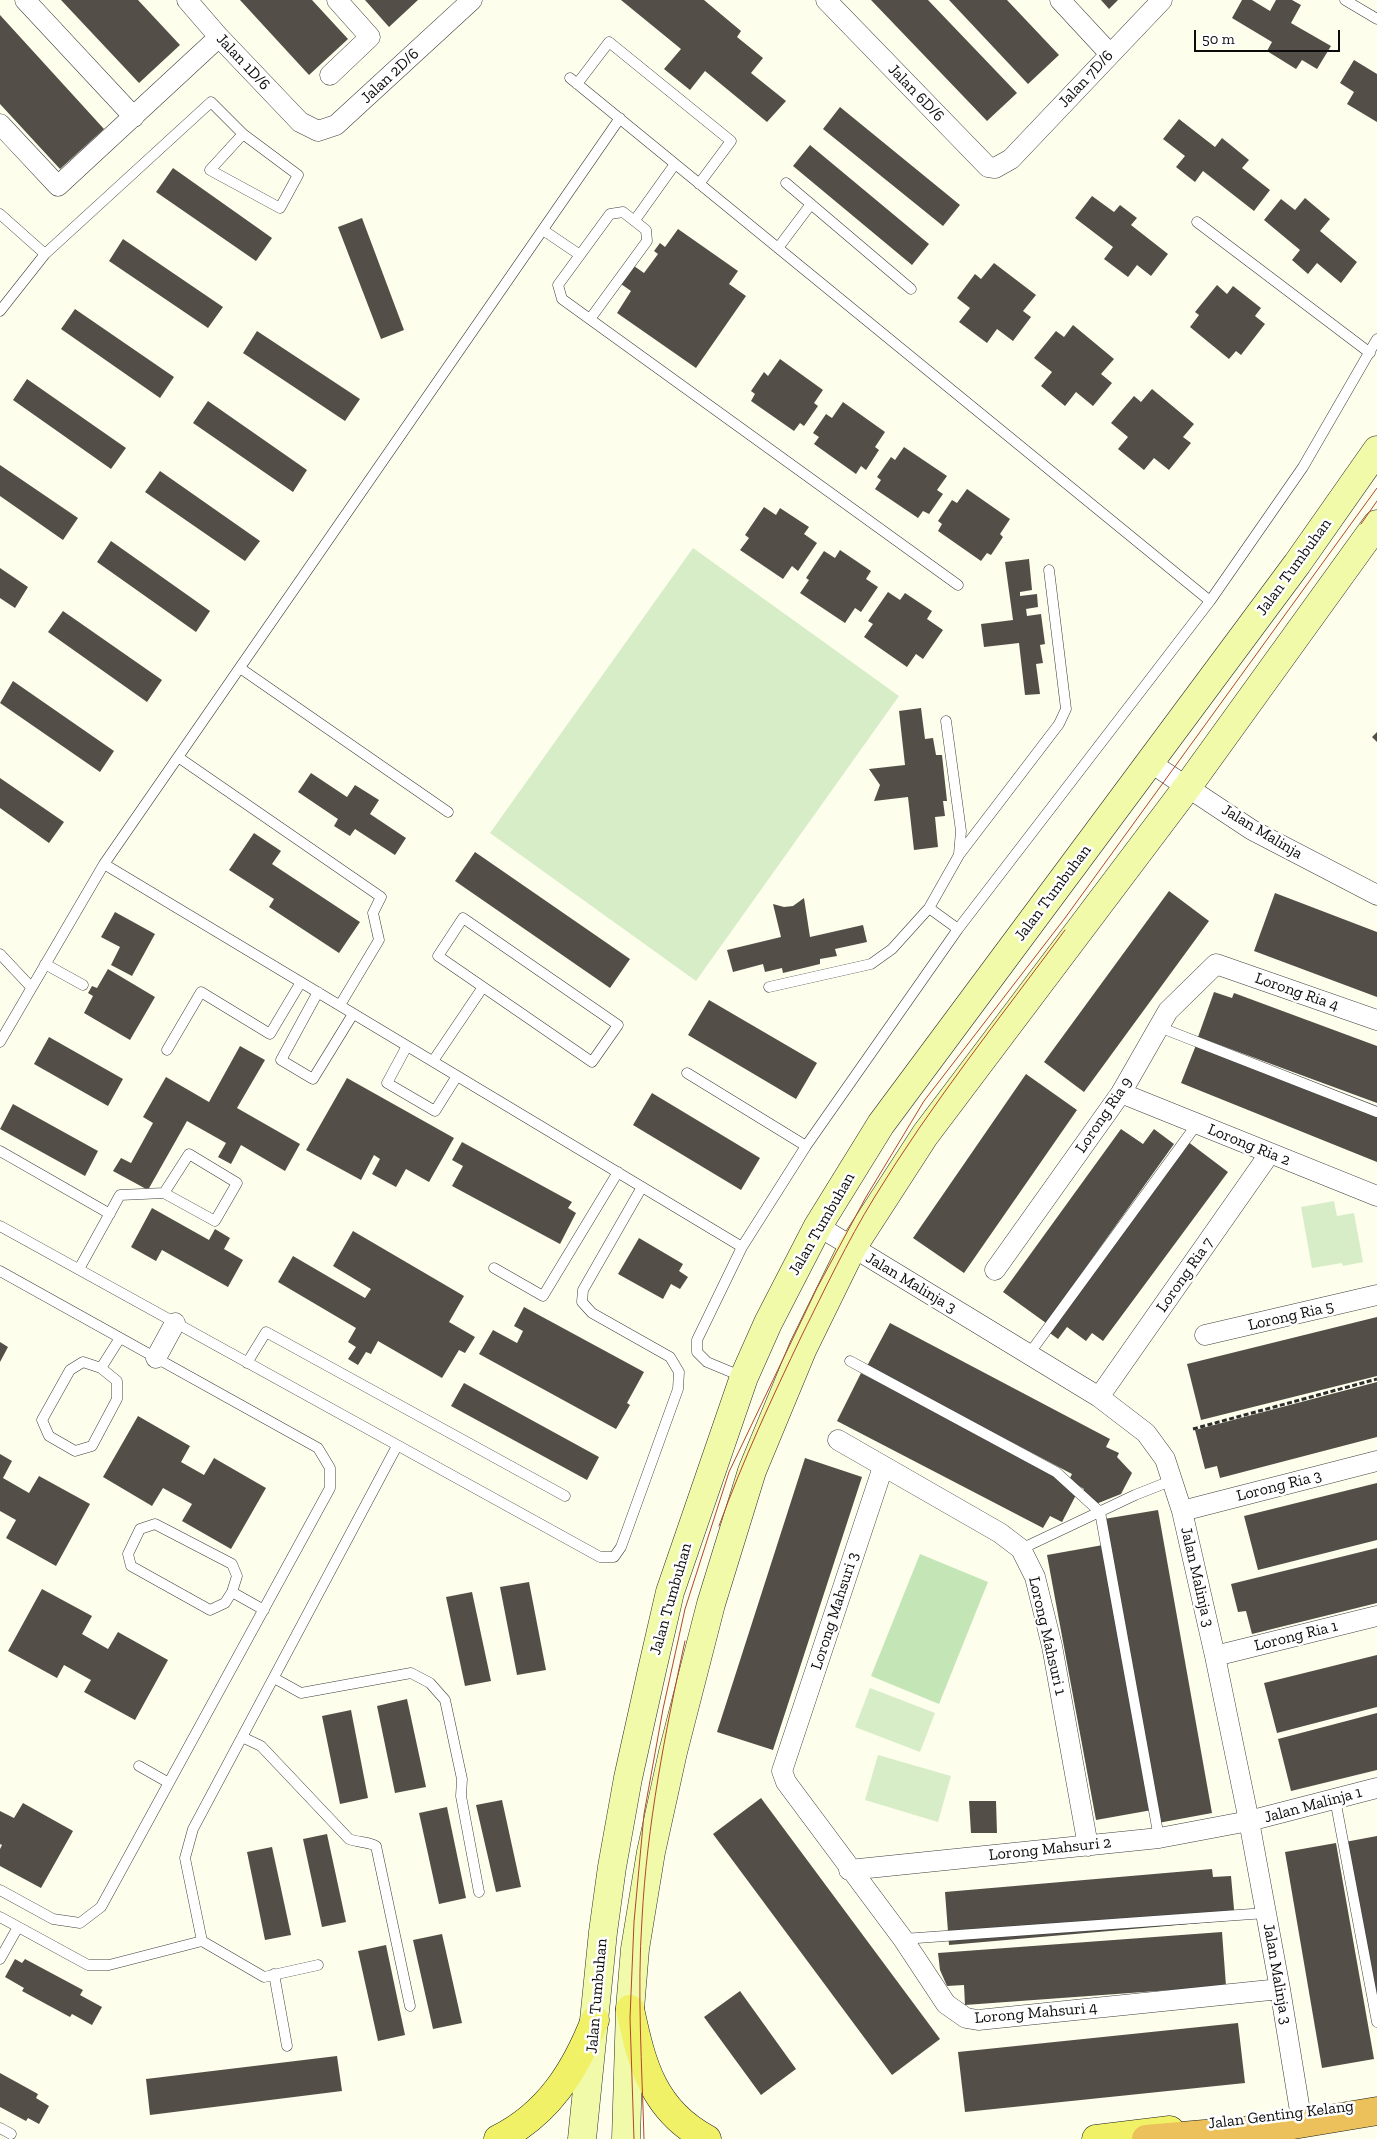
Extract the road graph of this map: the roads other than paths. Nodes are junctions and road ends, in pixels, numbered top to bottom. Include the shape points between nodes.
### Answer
1 (25, 0) edge
2 (187, 0) edge
3 (337, 0) edge
4 (472, 0) edge
5 (826, 0) edge
6 (1060, 0) edge
7 (1162, 0) edge
8 (1344, 0) edge
9 (1377, 19) edge
10 (219, 37) junction
11 (1110, 54) junction
12 (330, 75) dead end
13 (134, 117) junction
14 (620, 118) junction
15 (300, 122) joint
16 (0, 124) edge
17 (243, 134) junction
18 (1011, 159) joint
19 (675, 164) junction
20 (786, 183) dead end
21 (699, 184) junction
22 (811, 204) junction
23 (0, 214) edge
24 (635, 220) junction
25 (1197, 222) dead end
26 (543, 230) junction
27 (778, 248) junction
28 (45, 254) junction
29 (580, 256) junction
30 (911, 289) dead end
31 (4, 300) edge
32 (0, 311) edge
33 (590, 318) junction
34 (1377, 339) edge
35 (1370, 352) junction
36 (1377, 450) edge
37 (1377, 524) edge
38 (1049, 570) dead end
39 (958, 585) dead end
40 (1210, 601) junction
41 (240, 668) junction
42 (1201, 692) junction
43 (1235, 720) junction
44 (946, 721) dead end
45 (178, 758) junction
46 (1150, 763) junction
47 (1188, 786) junction
48 (448, 812) dead end
49 (1111, 815) junction
50 (1147, 841) junction
51 (959, 855) junction
52 (104, 864) junction
53 (1377, 895) edge
54 (929, 908) junction
55 (958, 929) junction
56 (0, 954) edge
57 (45, 964) junction
58 (1216, 964) joint
59 (301, 982) junction
60 (83, 985) dead end
61 (483, 987) junction
62 (769, 987) dead end
63 (31, 988) junction
64 (318, 992) junction
65 (340, 1005) junction
66 (353, 1014) junction
67 (1377, 1020) edge
68 (1159, 1027) junction
69 (0, 1042) edge
70 (407, 1046) junction
71 (167, 1050) dead end
72 (432, 1061) junction
73 (687, 1073) dead end
74 (457, 1076) junction
75 (1121, 1093) junction
76 (1377, 1112) edge
77 (1197, 1124) junction
78 (806, 1146) junction
79 (0, 1151) edge
80 (1270, 1153) junction
81 (618, 1172) junction
82 (642, 1186) junction
83 (164, 1193) junction
84 (887, 1193) junction
85 (1377, 1196) edge
86 (835, 1200) junction
87 (110, 1214) junction
88 (0, 1226) edge
89 (818, 1226) junction
90 (742, 1246) junction
91 (852, 1248) junction
92 (494, 1268) dead end
93 (79, 1270) junction
94 (995, 1270) dead end
95 (0, 1271) edge
96 (1377, 1295) edge
97 (175, 1323) junction
98 (1205, 1335) dead end
99 (120, 1338) junction
100 (803, 1348) junction
101 (1028, 1354) junction
102 (156, 1358) junction
103 (850, 1362) dead end
104 (247, 1363) junction
105 (101, 1368) junction
106 (748, 1368) junction
107 (1099, 1397) junction
108 (838, 1440) dead end
109 (763, 1445) junction
110 (398, 1446) junction
111 (717, 1455) junction
112 (1377, 1461) edge
113 (883, 1467) junction
114 (1173, 1480) junction
115 (565, 1496) dead end
116 (1182, 1511) junction
117 (1100, 1512) junction
118 (1021, 1549) junction
119 (232, 1592) junction
120 (264, 1610) junction
121 (1377, 1616) edge
122 (1215, 1656) junction
123 (274, 1678) junction
124 (242, 1737) junction
125 (787, 1756) joint
126 (139, 1766) dead end
127 (169, 1783) junction
128 (1377, 1788) edge
129 (1335, 1799) junction
130 (1249, 1821) junction
131 (1158, 1838) junction
132 (1088, 1846) junction
133 (849, 1870) junction
134 (0, 1890) edge
135 (479, 1892) dead end
136 (1266, 1913) junction
137 (0, 1917) edge
138 (18, 1927) junction
139 (903, 1940) junction
140 (202, 1941) junction
141 (0, 1959) edge
142 (318, 1965) dead end
143 (274, 1974) junction
144 (1280, 1989) junction
145 (410, 2006) dead end
146 (630, 2009) junction
147 (595, 2020) junction
148 (1377, 2022) edge
149 (287, 2046) dead end
150 (1377, 2102) edge
151 (1300, 2111) junction
152 (1377, 2111) edge
153 (0, 2128) edge
154 (11, 2134) dead end
155 (498, 2139) edge
156 (582, 2139) edge
157 (626, 2139) edge
158 (707, 2139) edge
159 (1096, 2139) edge
160 (1146, 2139) edge

1 - 13 street
2 - 10 street, Jalan 1D/6
3 - 12 street via 370,37
4 - 15 street, Jalan 2D/6 via 336,125 318,131
5 - 18 street, Jalan 6D/6 via 988,167 995,168
6 - 11 street
7 - 11 street, Jalan 7D/6
8 - 9 lane
10 - 13 street
10 - 15 street, Jalan 1D/6
11 - 18 street, Jalan 7D/6
13 - 16 street via 58,186
14 - 19 lane
14 - 21 lane via 573,81 609,42 730,141
14 - 26 lane
17 - 17 lane via 210,170 280,208 298,175
17 - 28 lane via 211,102
19 - 21 lane
19 - 24 lane
20 - 22 lane
21 - 27 lane
22 - 27 lane
22 - 30 lane
23 - 28 lane
24 - 29 lane via 624,212 610,214
24 - 33 lane via 646,230 647,241
25 - 35 lane
26 - 29 lane
26 - 41 lane
27 - 40 lane
28 - 31 lane
29 - 33 lane via 558,285 562,298
31 - 32 lane
33 - 39 lane
34 - 35 lane
35 - 40 lane via 1304,467
36 - 42 main road, Jalan Tumbuhan
37 - 43 main road, Jalan Tumbuhan
38 - 51 lane via 1066,709
40 - 55 lane
41 - 45 lane
41 - 48 lane
42 - 43 main road via 1190,723 1193,734 1202,741 1214,740
42 - 46 main road, Jalan Tumbuhan
43 - 47 main road, Jalan Tumbuhan
44 - 51 lane via 961,831
45 - 52 lane
45 - 65 lane via 381,897 373,913 379,940
46 - 47 street, Jalan Malinja
46 - 49 main road, Jalan Tumbuhan
47 - 50 main road, Jalan Tumbuhan
47 - 53 street, Jalan Malinja via 1252,830
49 - 50 main road via 1136,804 1148,810
49 - 86 main road, Jalan Tumbuhan via 881,1124
50 - 84 main road, Jalan Tumbuhan via 925,1135
51 - 54 lane
52 - 57 lane
52 - 59 lane
54 - 55 lane
54 - 62 lane via 892,949 871,964
55 - 78 lane
56 - 63 lane
57 - 60 lane
57 - 63 lane
58 - 67 street, Lorong Ria 4
58 - 68 street, Lorong Ria 9 via 1168,1011
59 - 64 lane
59 - 71 lane via 270,1034 201,992
61 - 61 lane via 438,956 463,918 618,1025 592,1062
61 - 72 lane
63 - 69 lane
64 - 65 lane
64 - 66 lane via 281,1060 313,1079
65 - 66 lane
66 - 70 lane
68 - 75 street, Lorong Ria 9
68 - 76 lane
70 - 72 lane
70 - 74 lane via 387,1083 435,1112
72 - 74 lane
73 - 78 lane
74 - 81 lane
75 - 77 street, Lorong Ria 2
75 - 94 street, Lorong Ria 9
77 - 80 street, Lorong Ria 2
77 - 101 lane
78 - 90 lane
79 - 87 lane
80 - 85 street, Lorong Ria 2
80 - 107 street, Lorong Ria 7
81 - 82 lane
81 - 92 lane via 543,1296
82 - 90 lane
82 - 110 lane via 583,1290 582,1302 592,1313 670,1358 679,1372 678,1389 622,1547 614,1557 600,1557
83 - 83 lane via 189,1154 238,1183 215,1221
83 - 87 lane via 120,1195
84 - 86 main road via 860,1218 850,1220 842,1216
84 - 91 main road, Jalan Tumbuhan
86 - 89 main road, Jalan Tumbuhan
87 - 93 lane
88 - 93 lane
89 - 91 street, Jalan Malinja 3
89 - 106 main road, Jalan Tumbuhan
90 - 106 lane via 698,1340 697,1352 708,1362
91 - 100 main road, Jalan Tumbuhan
91 - 101 street, Jalan Malinja 3
93 - 97 lane
95 - 99 lane
96 - 98 street, Lorong Ria 5
97 - 102 street
97 - 104 lane
99 - 102 lane
99 - 105 lane
100 - 106 main road via 791,1326 783,1325
100 - 109 main road, Jalan Tumbuhan
101 - 107 street, Jalan Malinja 3
102 - 120 lane via 318,1448 330,1468 330,1488
103 - 117 lane via 1056,1472
104 - 110 lane
104 - 115 lane via 266,1332
105 - 105 lane via 117,1381 117,1399 92,1446 75,1451 49,1436 42,1420 70,1370 84,1362
106 - 111 main road, Jalan Tumbuhan
107 - 114 street, Jalan Malinja 3 via 1153,1440
108 - 113 street, Lorong Mahsuri 1
109 - 111 main road via 752,1451 741,1472 735,1474 727,1473
109 - 146 main road, Jalan Tumbuhan via 711,1604 673,1752 641,1901
110 - 123 lane
111 - 147 main road, Jalan Tumbuhan via 670,1592 628,1778 609,1885
112 - 116 street, Lorong Ria 3
113 - 118 street, Lorong Mahsuri 1 via 1000,1533
113 - 125 street, Lorong Mahsuri 3
114 - 116 street, Jalan Malinja 3
114 - 117 lane
116 - 122 street, Jalan Malinja 3
117 - 118 lane
117 - 131 lane
118 - 132 street, Lorong Mahsuri 1 via 1036,1577 1052,1646
119 - 119 lane via 225,1603 210,1610 131,1566 128,1554 140,1528 155,1524 232,1564 237,1576
119 - 120 lane
120 - 127 lane
121 - 122 street, Lorong Ria 1
122 - 130 street, Jalan Malinja 3
123 - 124 lane
123 - 135 lane via 301,1693 411,1673 430,1683 445,1700 462,1779 461,1796
124 - 140 lane via 193,1829 185,1858
124 - 145 lane via 261,1746 349,1839 376,1846
125 - 133 street, Lorong Mahsuri 4 via 782,1772 786,1782
126 - 127 lane
127 - 134 lane via 101,1907 80,1923 53,1919
128 - 129 street, Jalan Malinja 1
129 - 130 street, Jalan Malinja 1
129 - 148 lane
130 - 131 street, Lorong Mahsuri 2
130 - 136 street, Jalan Malinja 3
131 - 132 street, Lorong Mahsuri 2
132 - 133 street, Lorong Mahsuri 2
133 - 139 street, Lorong Mahsuri 4
136 - 139 lane
136 - 144 street, Jalan Malinja 3
137 - 138 lane
138 - 140 lane via 88,1964 109,1965
138 - 141 lane
139 - 144 street, Lorong Mahsuri 4 via 946,2004 966,2018 978,2020
140 - 143 lane via 264,1977
142 - 143 lane
143 - 149 lane
144 - 151 street, Jalan Malinja 3
146 - 157 main road, Jalan Tumbuhan
146 - 158 main road via 643,2063 657,2094 687,2126
147 - 155 main road via 581,2054 556,2093 531,2119
147 - 156 main road, Jalan Tumbuhan
150 - 151 main road, Jalan Genting Kelang
151 - 159 main road, Jalan Genting Kelang
152 - 160 highway via 1275,2128
153 - 154 lane

